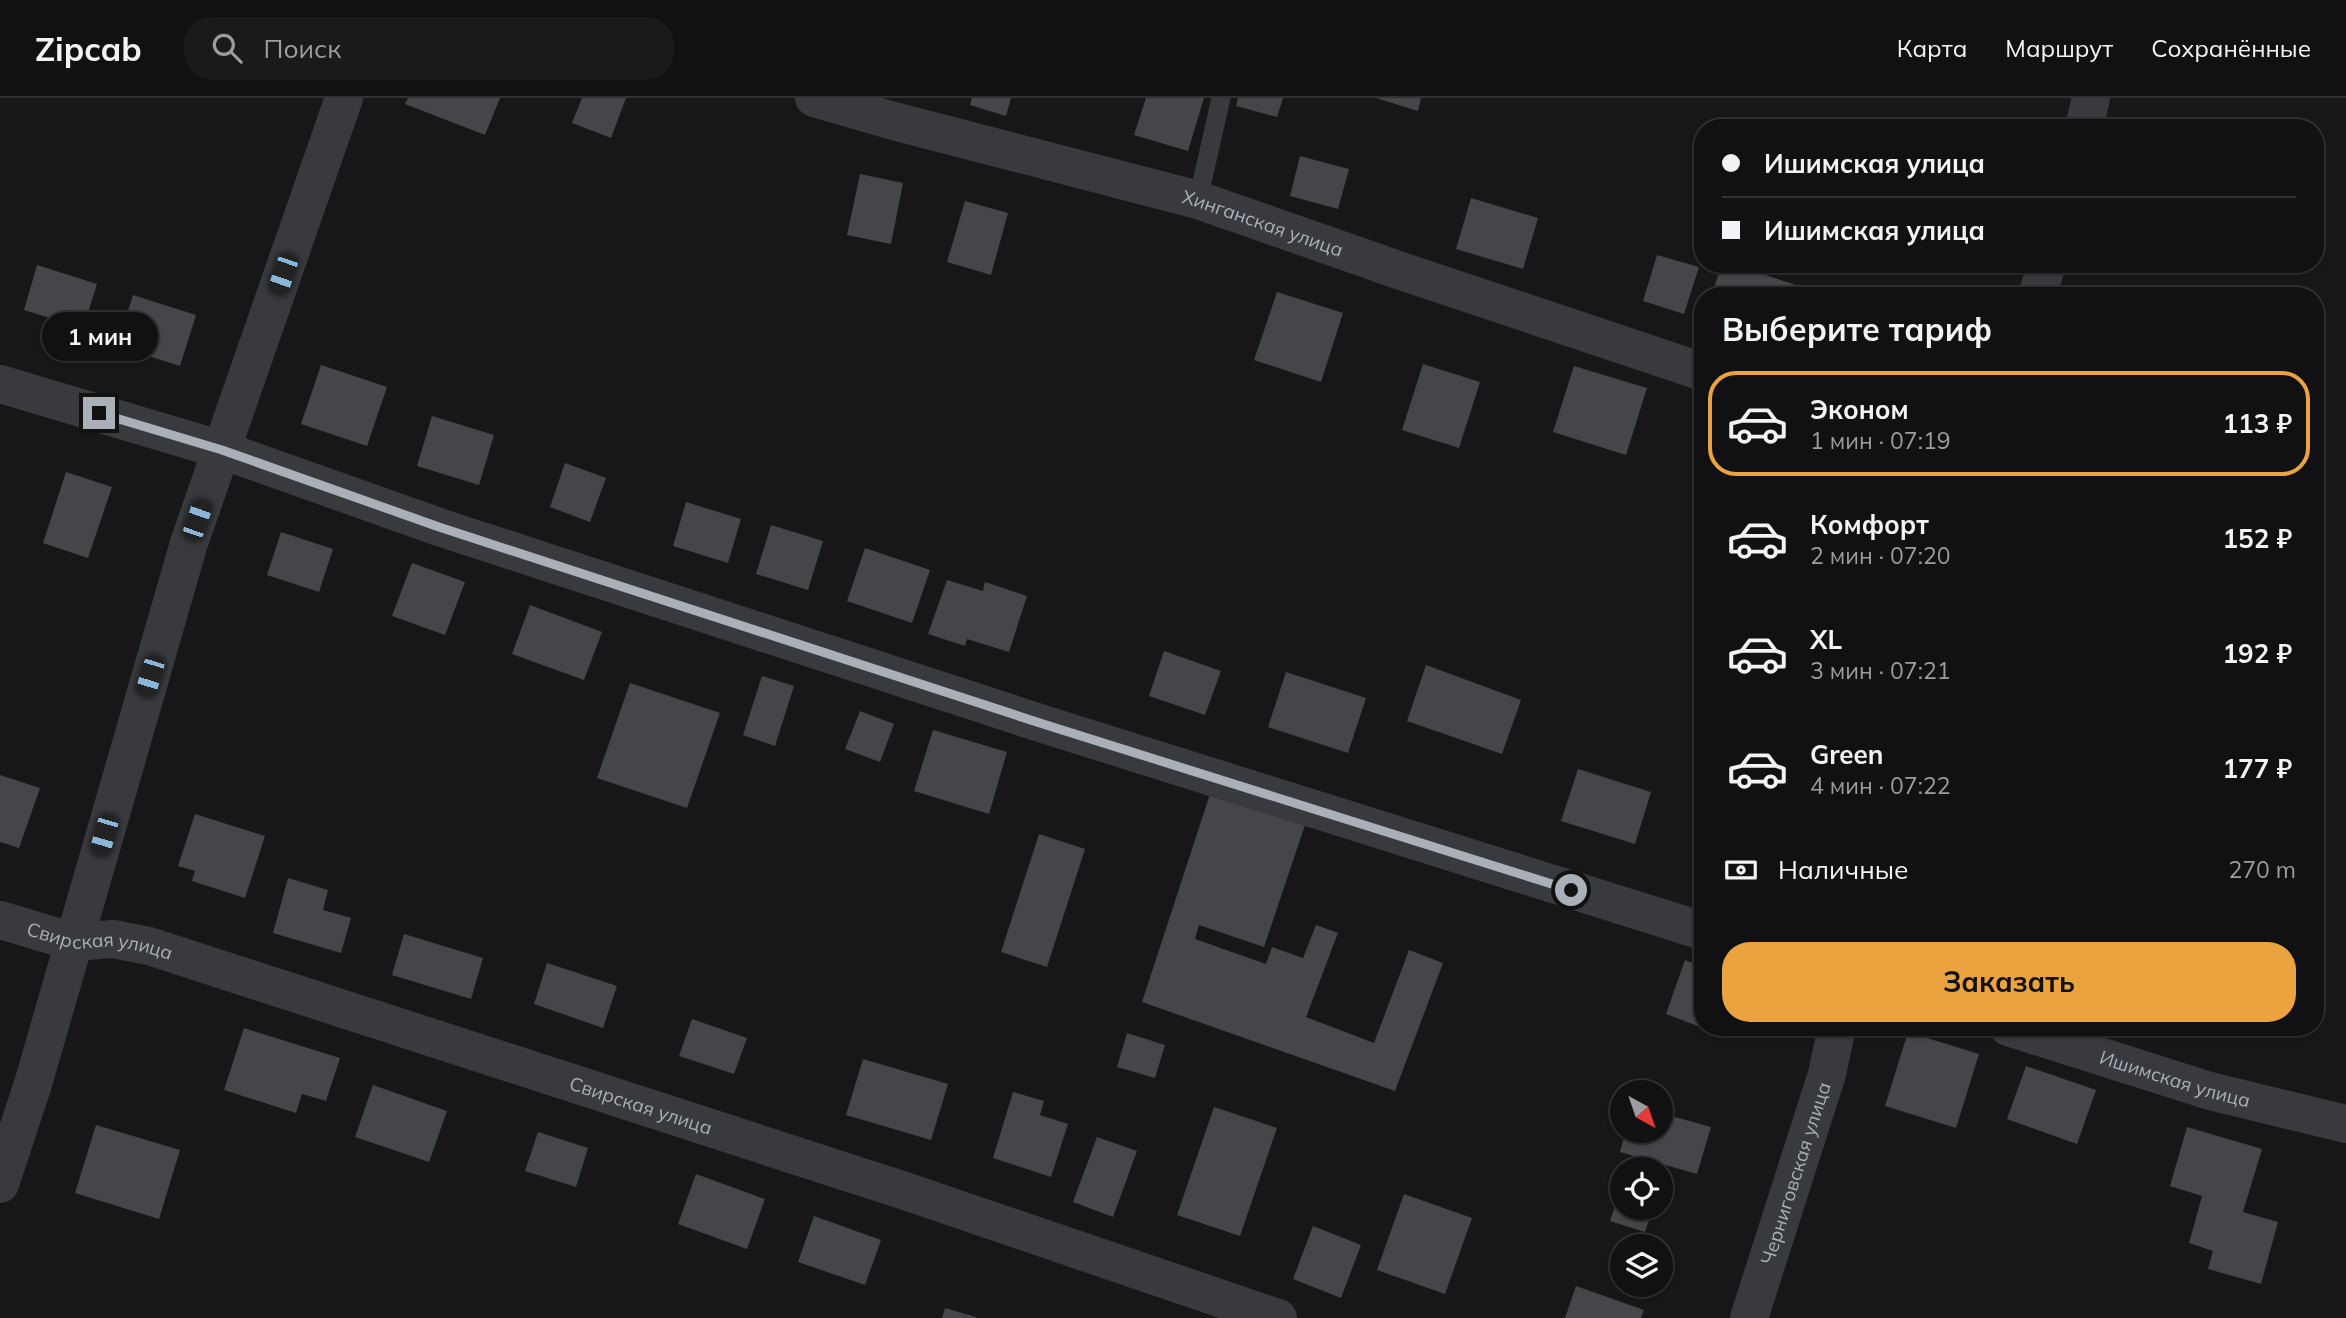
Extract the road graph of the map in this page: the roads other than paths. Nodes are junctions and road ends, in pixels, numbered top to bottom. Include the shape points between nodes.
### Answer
1 (344, 98) edge
2 (814, 98) edge
3 (1221, 98) edge
4 (2091, 98) edge
5 (2086, 119) edge
6 (1198, 200) junction
7 (1694, 369) edge
8 (0, 384) edge
9 (222, 450) junction
10 (0, 920) edge
11 (1694, 928) edge
12 (74, 942) junction
13 (1836, 1036) edge
14 (2036, 1036) edge
15 (2346, 1124) edge
16 (0, 1184) edge
17 (1278, 1318) edge
18 (1749, 1318) edge

1 - 9 street
2 - 6 street, Хинганская улица
3 - 6 lane
4 - 5 street
6 - 7 street, Хинганская улица
8 - 9 street
9 - 11 street via 439,527 1003,711
9 - 12 street via 189,543
10 - 12 street, Свирская улица
12 - 16 street
12 - 17 street, Свирская улица via 113,939 149,946 905,1191
13 - 18 street, Черниговская улица
14 - 15 street, Ишимская улица via 2210,1091

